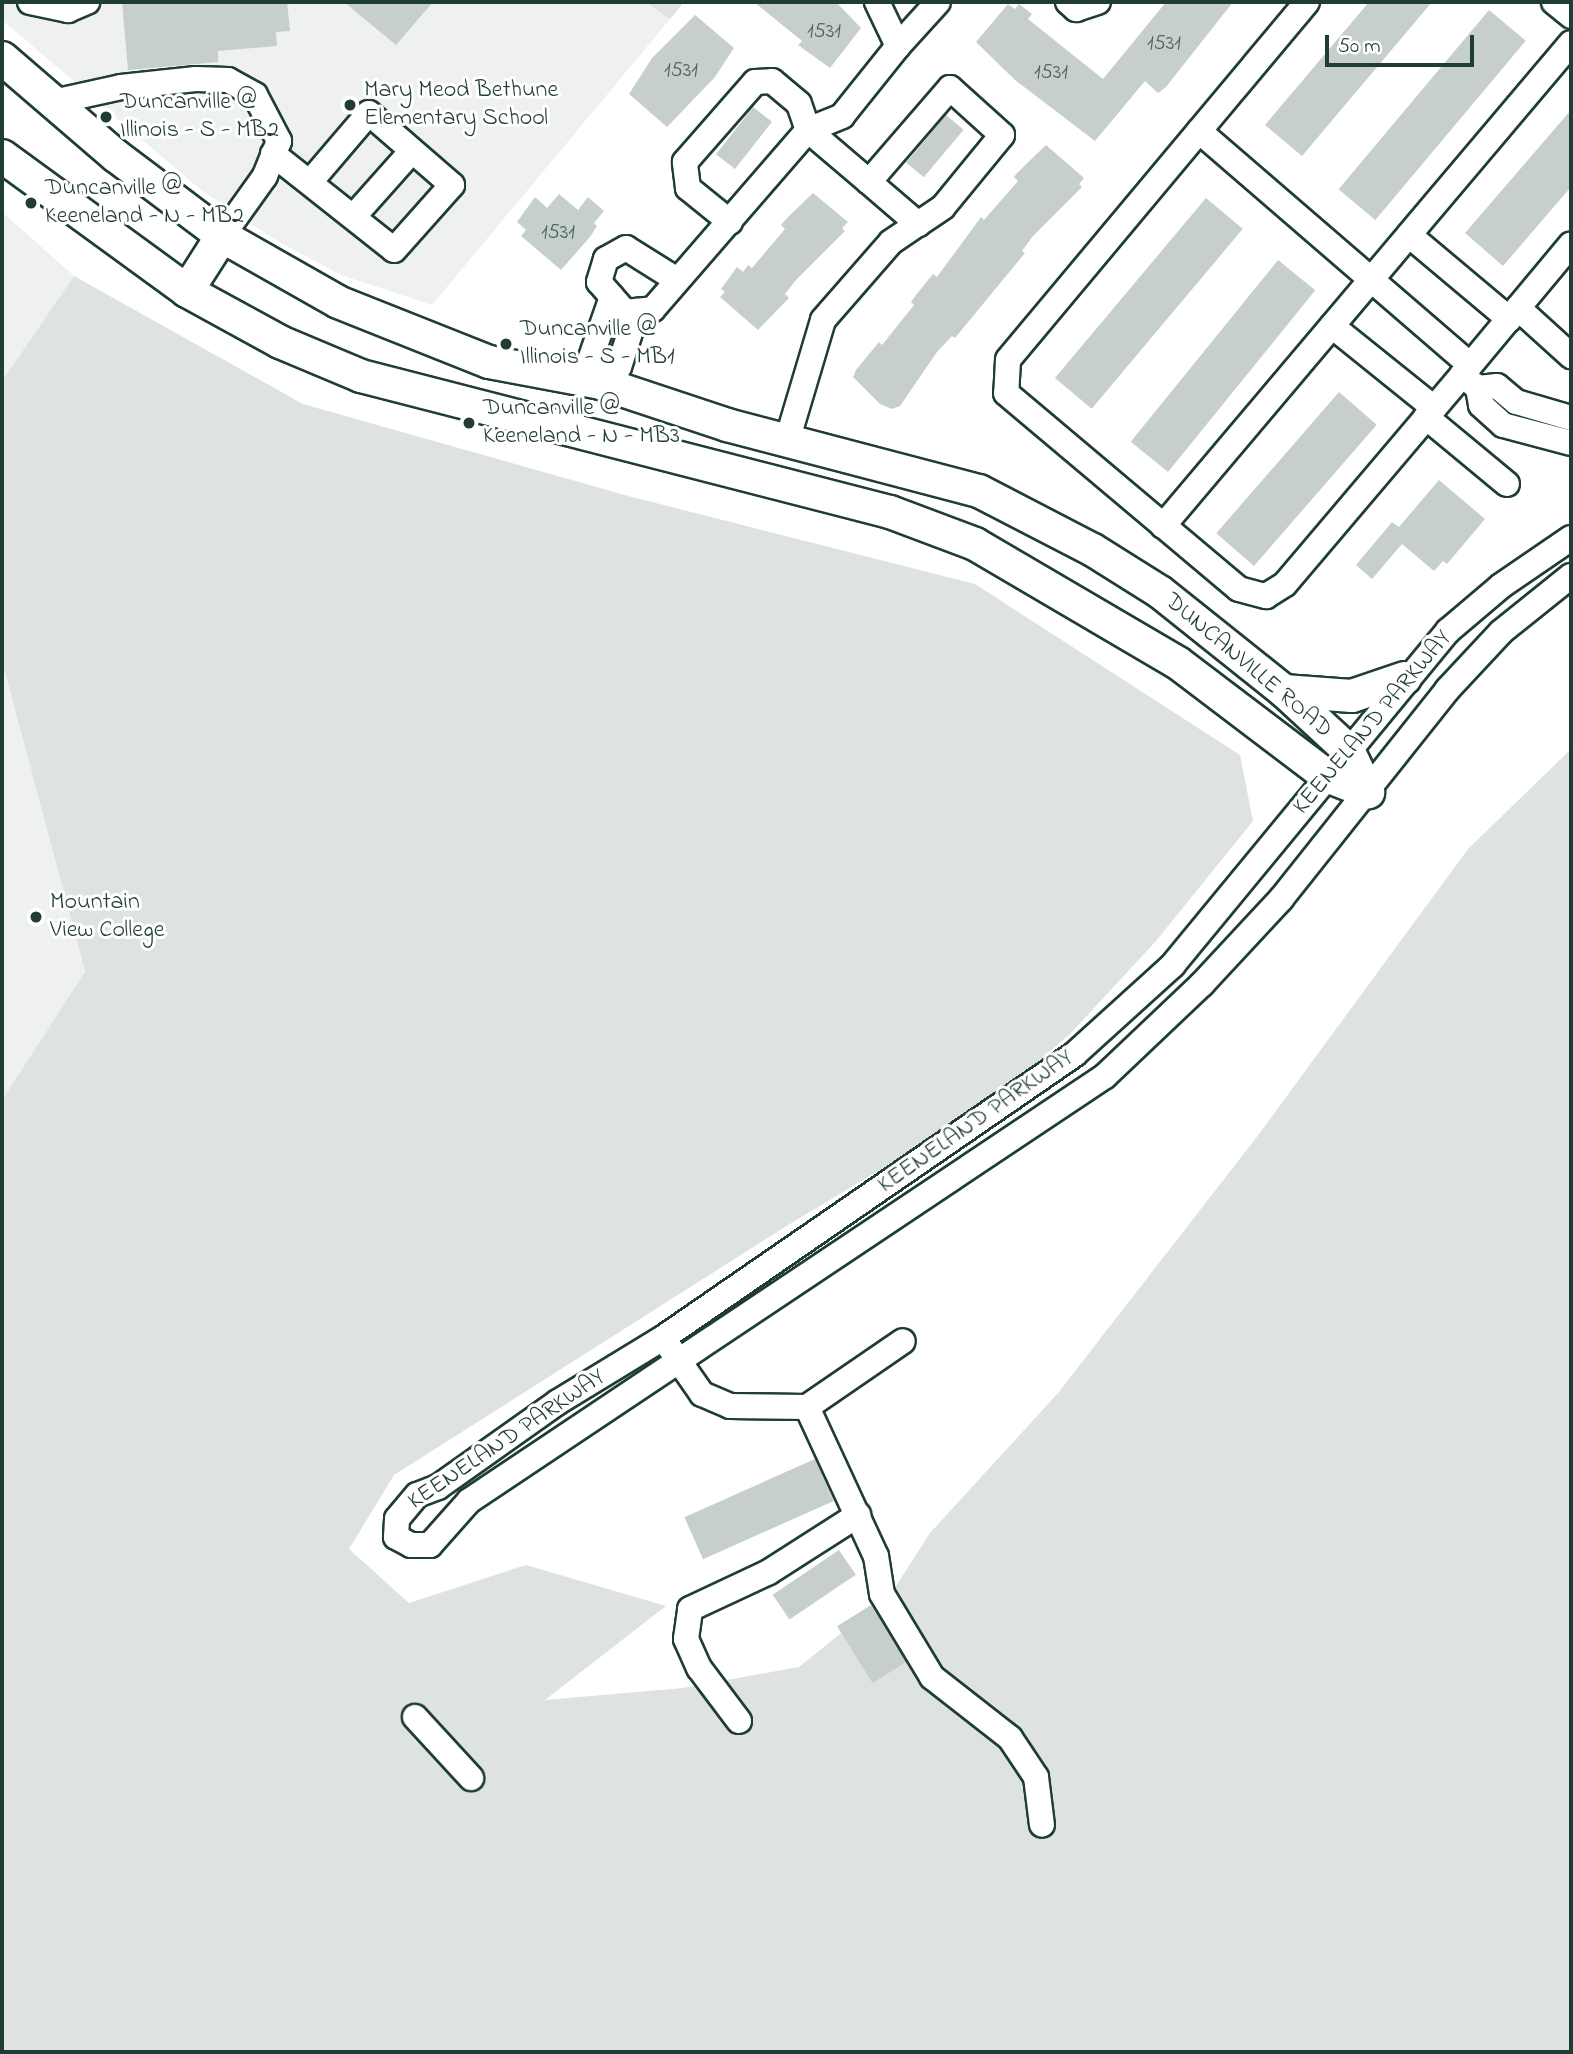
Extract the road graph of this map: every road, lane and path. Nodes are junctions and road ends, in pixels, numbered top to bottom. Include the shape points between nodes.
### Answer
1 (30, 2) edge
2 (88, 2) edge
3 (877, 2) edge
4 (938, 2) edge
5 (1068, 2) edge
6 (1098, 2) edge
7 (1307, 2) edge
8 (1554, 2) edge
9 (1571, 16) edge
10 (1571, 43) edge
11 (898, 46) junction
12 (2, 58) edge
13 (53, 102) junction
14 (808, 130) junction
15 (1199, 131) junction
16 (276, 148) junction
17 (412, 151) junction
18 (2, 156) edge
19 (314, 177) junction
20 (869, 182) junction
21 (354, 216) junction
22 (730, 222) junction
23 (918, 224) junction
24 (1409, 235) junction
25 (222, 236) junction
26 (1571, 244) edge
27 (1371, 279) junction
28 (677, 281) junction
29 (187, 291) junction
30 (612, 297) junction
31 (637, 311) junction
32 (1513, 314) junction
33 (1332, 326) junction
34 (1571, 356) edge
35 (1470, 376) junction
36 (601, 383) junction
37 (1430, 413) junction
38 (1569, 431) edge
39 (588, 434) junction
40 (787, 441) junction
41 (1507, 484) dead end
42 (1019, 512) junction
43 (1163, 526) junction
44 (1571, 538) edge
45 (999, 558) junction
46 (1571, 576) edge
47 (1405, 678) junction
48 (1284, 691) junction
49 (1348, 750) junction
50 (1327, 776) junction
51 (1367, 792) junction
52 (1250, 875) junction
53 (1281, 899) junction
54 (663, 1338) junction
55 (903, 1341) dead end
56 (680, 1362) junction
57 (807, 1408) junction
58 (858, 1515) junction
59 (415, 1717) dead end
60 (739, 1721) dead end
61 (471, 1778) dead end
62 (1042, 1825) dead end

1 - 2 street via 68,10
3 - 11 street
4 - 11 street
5 - 6 street via 1076,9
7 - 15 street
8 - 9 street
10 - 24 street
11 - 14 street via 842,116
12 - 13 main road, DUNCANVILLE ROAD
13 - 16 street via 121,87 228,80 255,95
13 - 25 main road, DUNCANVILLE ROAD
14 - 20 street
14 - 22 street
14 - 22 street via 799,104 772,81 755,82 685,163 688,188
15 - 27 street
15 - 43 street via 1008,360 1006,393
16 - 19 street
16 - 25 street via 265,176
17 - 19 street via 369,113
17 - 21 street
17 - 21 street via 452,185 394,250
18 - 29 main road, DUNCANVILLE ROAD
19 - 21 street
20 - 23 street
20 - 23 street via 950,88 1002,135 943,207
22 - 28 street
23 - 40 street via 891,242 823,320
24 - 27 street
24 - 32 street
25 - 29 main road
25 - 36 main road, DUNCANVILLE ROAD via 338,302 410,334 489,362
26 - 32 street
27 - 33 street
27 - 35 street
28 - 30 street via 626,248 606,259 599,282
28 - 31 street via 653,309
29 - 39 main road, DUNCANVILLE ROAD via 279,342 360,376
30 - 31 street via 625,312
30 - 36 street via 590,360
31 - 36 street via 619,367
32 - 34 street
32 - 35 street
33 - 37 street
33 - 43 street
35 - 37 street
35 - 38 street via 1497,386
36 - 39 main road
36 - 40 main road, DUNCANVILLE ROAD
37 - 41 street
37 - 43 street via 1285,584 1266,596 1239,589
39 - 45 main road, DUNCANVILLE ROAD via 890,512
40 - 42 main road, DUNCANVILLE ROAD via 979,491
42 - 45 main road
42 - 48 main road, DUNCANVILLE ROAD via 1160,592
44 - 47 street, KEENELAND PARKWAY via 1501,586 1448,631
45 - 50 main road, DUNCANVILLE ROAD via 1178,663
46 - 51 street, KEENELAND PARKWAY via 1501,632 1447,690
47 - 48 main road via 1352,696
47 - 49 street, KEENELAND PARKWAY
48 - 49 main road, DUNCANVILLE ROAD
49 - 50 street, KEENELAND PARKWAY
49 - 51 main road, DUNCANVILLE ROAD
50 - 51 main road, DUNCANVILLE ROAD
50 - 52 street, KEENELAND PARKWAY
51 - 53 street, KEENELAND PARKWAY
52 - 53 street
52 - 54 street, KEENELAND PARKWAY via 1172,965 1065,1062
53 - 56 street, KEENELAND PARKWAY via 1202,984 1105,1076
54 - 56 street
54 - 56 street, KEENELAND PARKWAY via 558,1402 438,1487 417,1495 397,1519 396,1538 411,1545 429,1545 469,1501
55 - 57 street
56 - 57 street via 702,1394 730,1406
57 - 58 street
58 - 60 street via 769,1572 690,1609 686,1639 699,1668
58 - 62 street via 876,1556 882,1594 932,1677 1010,1738 1035,1777
59 - 61 street

